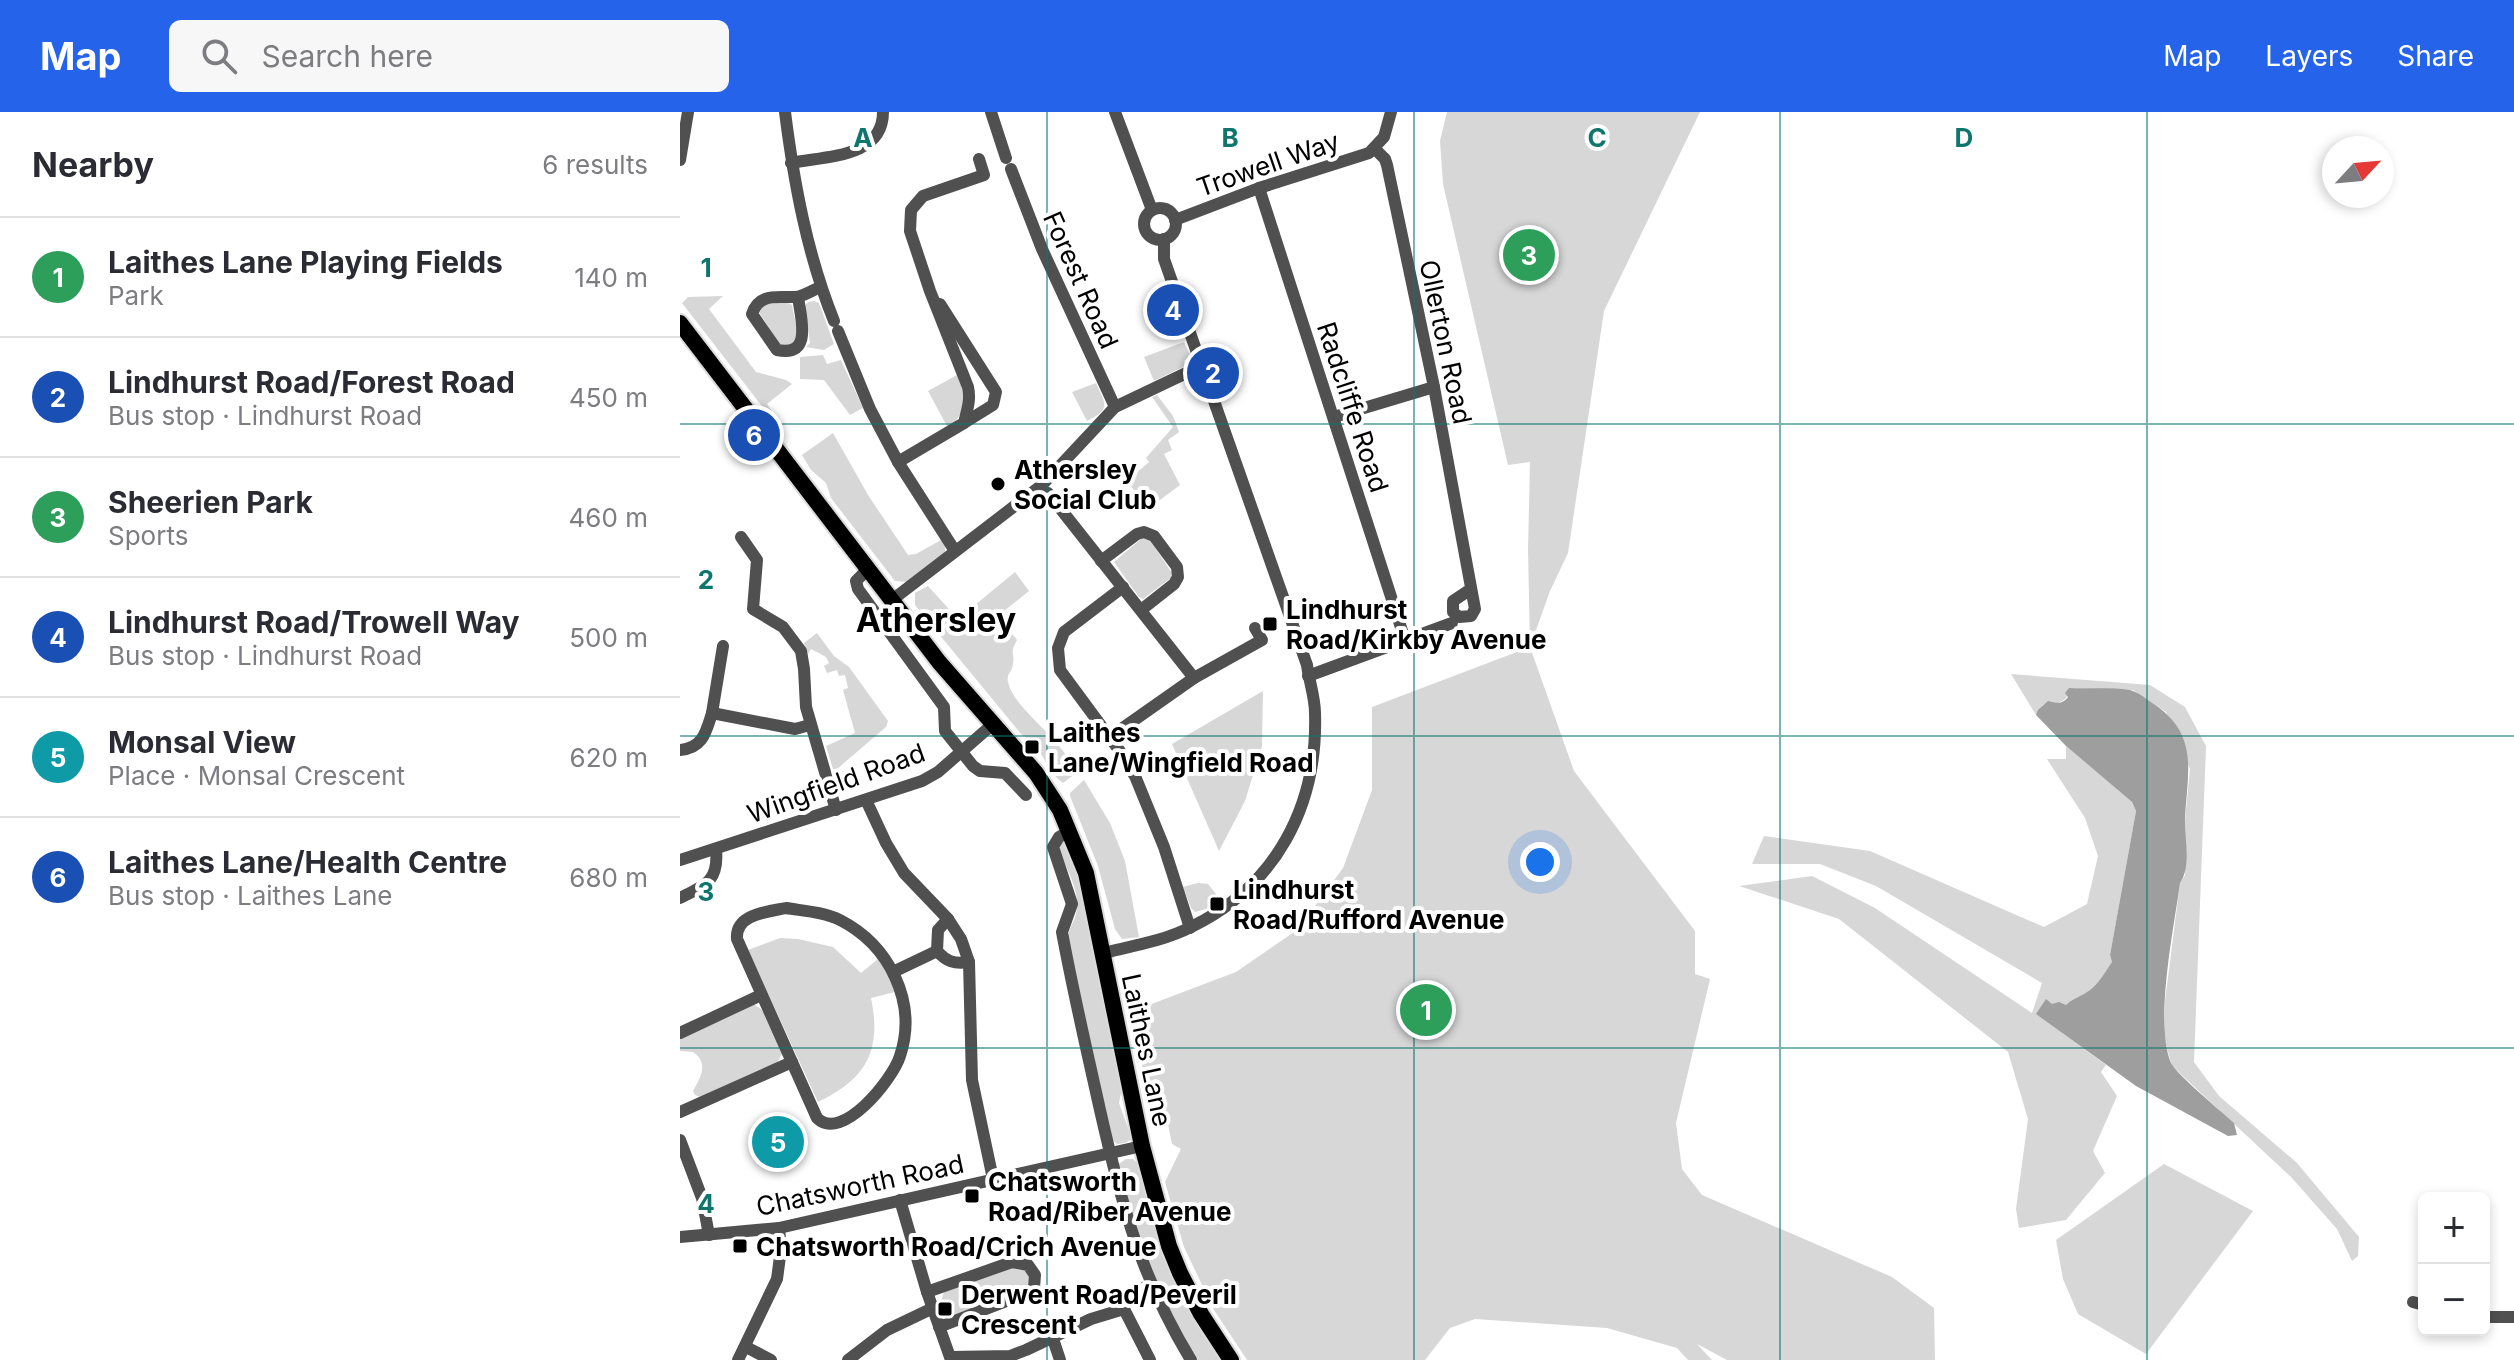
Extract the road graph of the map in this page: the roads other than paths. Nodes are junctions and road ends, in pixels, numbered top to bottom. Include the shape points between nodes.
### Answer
1 (688, 112) edge
2 (785, 112) edge
3 (883, 112) edge
4 (991, 112) edge
5 (1115, 112) edge
6 (1391, 112) edge
7 (1375, 149) junction
8 (979, 159) dead end
9 (680, 160) edge
10 (791, 163) junction
11 (984, 175) junction
12 (1259, 188) junction
13 (989, 190) dead end
14 (1152, 210) junction
15 (1175, 220) junction
16 (1164, 239) junction
17 (820, 287) junction
18 (930, 291) junction
19 (798, 297) junction
20 (680, 323) edge
21 (1201, 366) junction
22 (1434, 387) junction
23 (1115, 407) junction
24 (1334, 417) junction
25 (964, 423) junction
26 (898, 462) junction
27 (1048, 493) dead end
28 (741, 537) dead end
29 (955, 551) junction
30 (1101, 561) junction
31 (868, 569) junction
32 (1123, 587) junction
33 (1471, 589) dead end
34 (892, 600) junction
35 (1141, 610) junction
36 (1452, 623) dead end
37 (1255, 628) dead end
38 (1405, 640) junction
39 (723, 646) dead end
40 (1308, 676) junction
41 (1194, 678) junction
42 (712, 713) junction
43 (993, 724) junction
44 (810, 725) junction
45 (1110, 737) junction
46 (680, 750) edge
47 (961, 752) junction
48 (1026, 795) dead end
49 (866, 800) junction
50 (836, 810) junction
51 (1070, 831) junction
52 (716, 849) junction
53 (680, 860) edge
54 (680, 898) edge
55 (948, 919) junction
56 (1190, 928) junction
57 (937, 951) junction
58 (1103, 953) junction
59 (969, 962) junction
60 (893, 972) junction
61 (761, 995) junction
62 (680, 1033) edge
63 (792, 1062) junction
64 (680, 1112) edge
65 (680, 1141) edge
66 (1142, 1146) junction
67 (1109, 1154) junction
68 (993, 1179) junction
69 (900, 1200) junction
70 (779, 1228) junction
71 (709, 1235) junction
72 (680, 1237) edge
73 (1150, 1285) junction
74 (927, 1292) junction
75 (933, 1308) junction
76 (1124, 1309) junction
77 (2490, 1317) edge
78 (2514, 1317) edge
79 (939, 1327) junction
80 (1052, 1336) junction
81 (746, 1347) junction
82 (951, 1359) edge
83 (738, 1360) edge
84 (771, 1360) edge
85 (848, 1360) edge
86 (1060, 1360) edge
87 (1150, 1360) edge
88 (1191, 1360) edge
89 (1231, 1360) edge

1 - 9 street
2 - 10 street
3 - 10 street via 878,135 862,149
4 - 23 street, Forest Road via 1042,249
5 - 14 street
6 - 7 street
7 - 12 street, Trowell Way
7 - 22 street, Ollerton Road via 1387,165
8 - 11 street
10 - 17 street
11 - 13 street
11 - 18 street via 923,196 911,210 910,231
12 - 15 street, Trowell Way
12 - 24 street, Radcliffe Road
14 - 15 street via 1165,209
14 - 16 street via 1145,229 1152,238
15 - 16 street via 1173,232
16 - 21 street via 1164,259
17 - 19 street
17 - 26 street
18 - 25 street via 968,387
18 - 25 street via 996,392 993,405
19 - 19 street via 764,298 755,305 752,314 777,350 797,348 803,338
20 - 31 main road, Laithes Lane
21 - 23 street
21 - 40 street
22 - 24 street
22 - 33 street, Ollerton Road
23 - 29 street via 1042,485
24 - 38 street, Radcliffe Road
25 - 26 street
26 - 29 street
27 - 30 street
28 - 44 street via 757,560 753,609 783,627 801,651
29 - 34 street
30 - 32 street
30 - 35 street via 1137,534 1154,536 1177,567 1178,577
31 - 34 main road, Laithes Lane
31 - 47 street via 856,581 858,589 944,707 945,731
32 - 35 street
32 - 45 street via 1064,632 1058,648 1060,670
34 - 43 main road, Laithes Lane
35 - 41 street
36 - 38 street
37 - 41 street via 1262,640
38 - 40 street
39 - 42 street
40 - 56 street via 1315,711 1314,753 1307,792 1290,835 1248,888
41 - 45 street
42 - 44 street via 795,729
42 - 46 street via 705,737 697,746
43 - 47 street, Wingfield Road
43 - 51 main road, Laithes Lane via 1046,788
44 - 50 street
45 - 56 street via 1148,806
47 - 48 street via 980,771 1005,773
47 - 49 street, Wingfield Road via 922,781
49 - 50 street, Wingfield Road
49 - 55 street via 904,873
50 - 52 street, Wingfield Road
51 - 58 main road, Laithes Lane via 1086,873
51 - 67 street via 1053,847 1072,904 1062,932
52 - 53 street, Wingfield Road
52 - 54 street via 713,877
55 - 57 street via 938,930
55 - 59 street
56 - 58 street
57 - 59 street via 955,964
57 - 60 street
58 - 66 main road, Laithes Lane
59 - 68 street via 972,1080
60 - 61 street via 864,935 839,919 786,908 742,921 736,930
60 - 63 street via 903,999 900,1056 867,1104 839,1123 823,1124
61 - 62 street
61 - 63 street
63 - 64 street
65 - 71 street via 702,1198
66 - 67 street, Chatsworth Road
66 - 89 main road, Laithes Lane via 1180,1273
67 - 68 street, Chatsworth Road
67 - 73 street
68 - 69 street, Chatsworth Road
69 - 70 street, Chatsworth Road
69 - 74 street
70 - 71 street, Chatsworth Road
70 - 81 street via 777,1279
71 - 72 street, Chatsworth Road
73 - 76 street via 1128,1295
73 - 88 street
74 - 75 street
74 - 79 street via 1012,1262 1028,1265 1035,1275 1034,1288 1027,1293
75 - 79 street
75 - 85 street via 887,1330
76 - 80 street
76 - 87 street
77 - 78 street
79 - 82 street
80 - 82 street via 1010,1356
80 - 86 street
81 - 83 street
81 - 84 street

